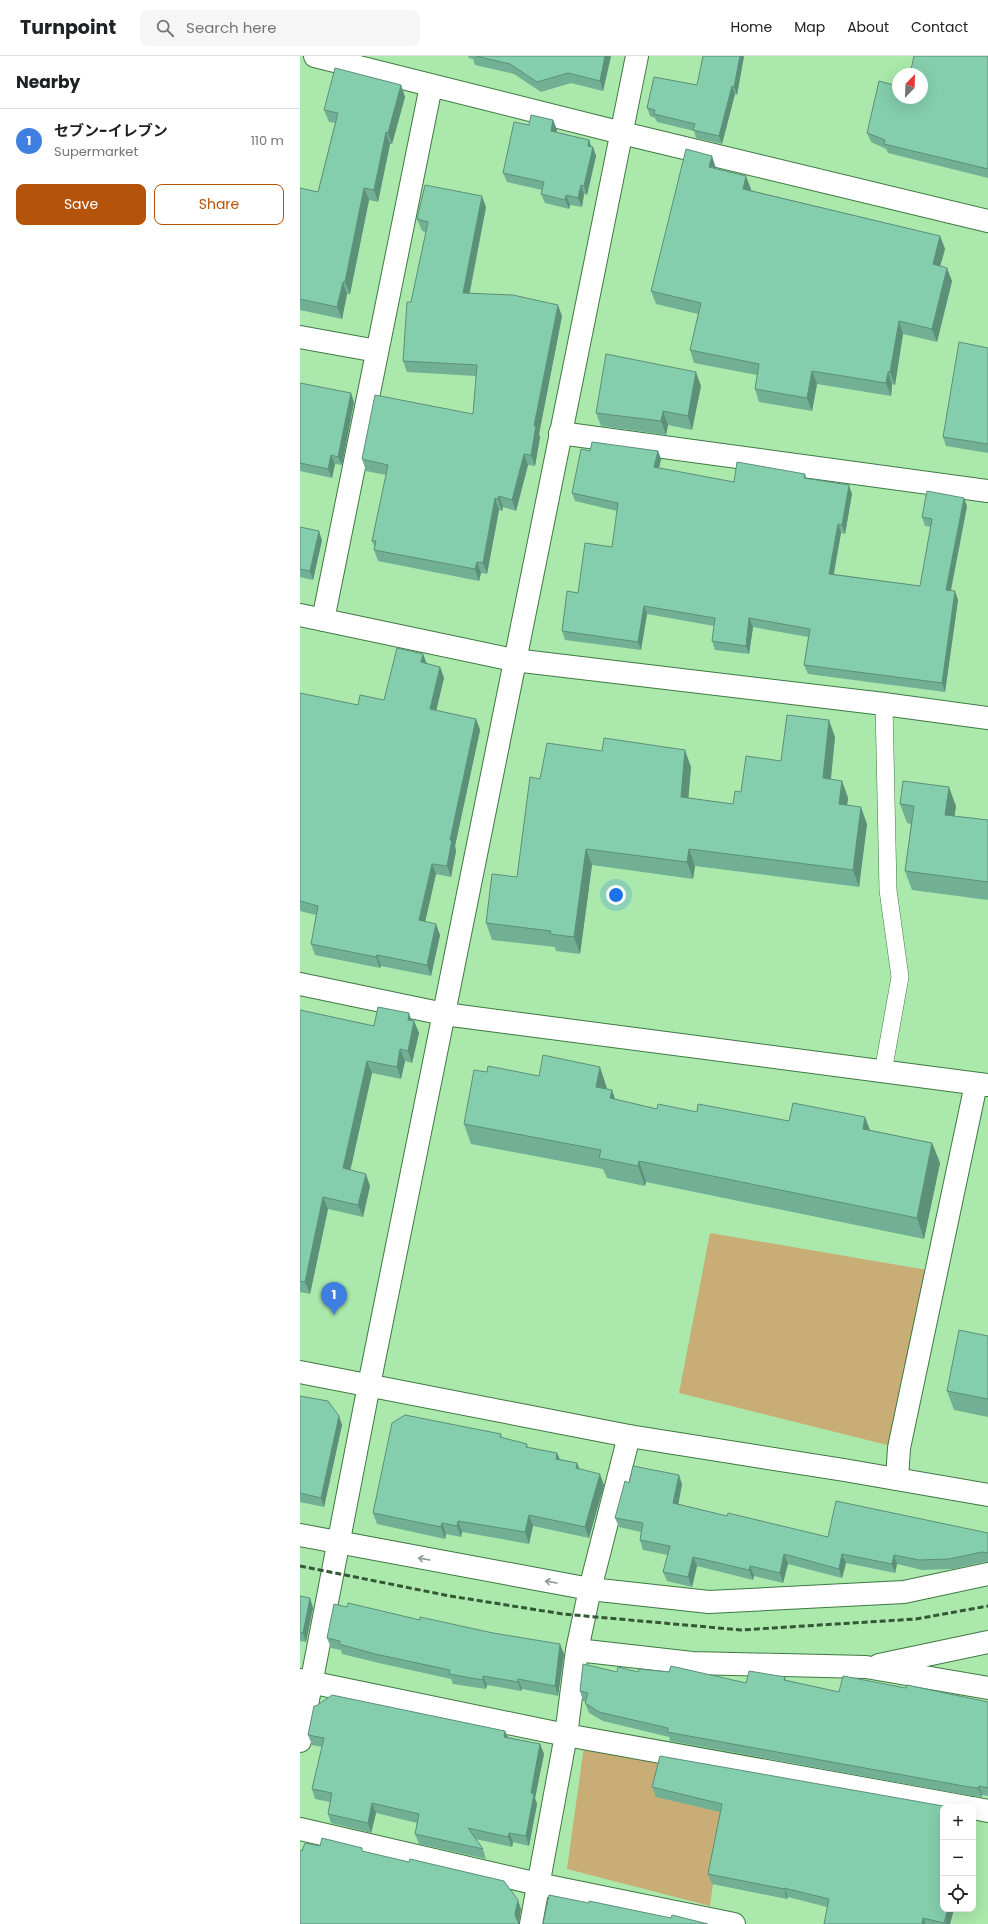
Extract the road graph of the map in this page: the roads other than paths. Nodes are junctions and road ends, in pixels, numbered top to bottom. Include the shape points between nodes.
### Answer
1 (315, 56) edge
2 (637, 56) edge
3 (432, 86) junction
4 (622, 133) junction
5 (988, 221) edge
6 (300, 337) edge
7 (376, 351) junction
8 (560, 433) junction
9 (988, 492) edge
10 (300, 615) edge
11 (323, 620) junction
12 (514, 660) junction
13 (884, 704) junction
14 (988, 718) edge
15 (300, 984) edge
16 (444, 1014) junction
17 (883, 1072) junction
18 (982, 1084) edge
19 (300, 1372) edge
20 (369, 1385) junction
21 (629, 1436) junction
22 (897, 1479) junction
23 (988, 1495) edge
24 (300, 1535) edge
25 (339, 1543) junction
26 (988, 1574) edge
27 (590, 1589) junction
28 (988, 1642) edge
29 (577, 1650) junction
30 (866, 1667) junction
31 (306, 1681) edge
32 (988, 1688) edge
33 (566, 1735) junction
34 (300, 1741) edge
35 (950, 1804) edge
36 (976, 1809) edge
37 (988, 1811) edge
38 (300, 1829) edge
39 (538, 1884) junction
40 (530, 1924) edge
41 (734, 1924) edge

1 - 3 street
2 - 4 street
3 - 4 street
3 - 7 street
4 - 5 street
4 - 8 street
6 - 7 street
7 - 11 street
8 - 9 street
8 - 12 street
10 - 11 street
11 - 12 street
12 - 13 street
12 - 16 street
13 - 14 street
13 - 17 lane via 888,890 900,977
15 - 16 street
16 - 17 street
16 - 20 street
17 - 18 street
18 - 22 street via 899,1448
19 - 20 street
20 - 21 street
20 - 25 street
21 - 22 street
21 - 27 street
22 - 23 street
24 - 25 street
27 -> 25 street
25 - 31 street
26 - 27 street via 904,1592 709,1602
27 - 29 street
28 - 30 street
29 - 30 street via 692,1663
29 - 33 street
30 - 32 street
31 - 33 street
31 - 34 street
33 - 35 street
33 - 39 street
36 - 37 street
38 - 39 street
39 - 40 street
39 - 41 street

